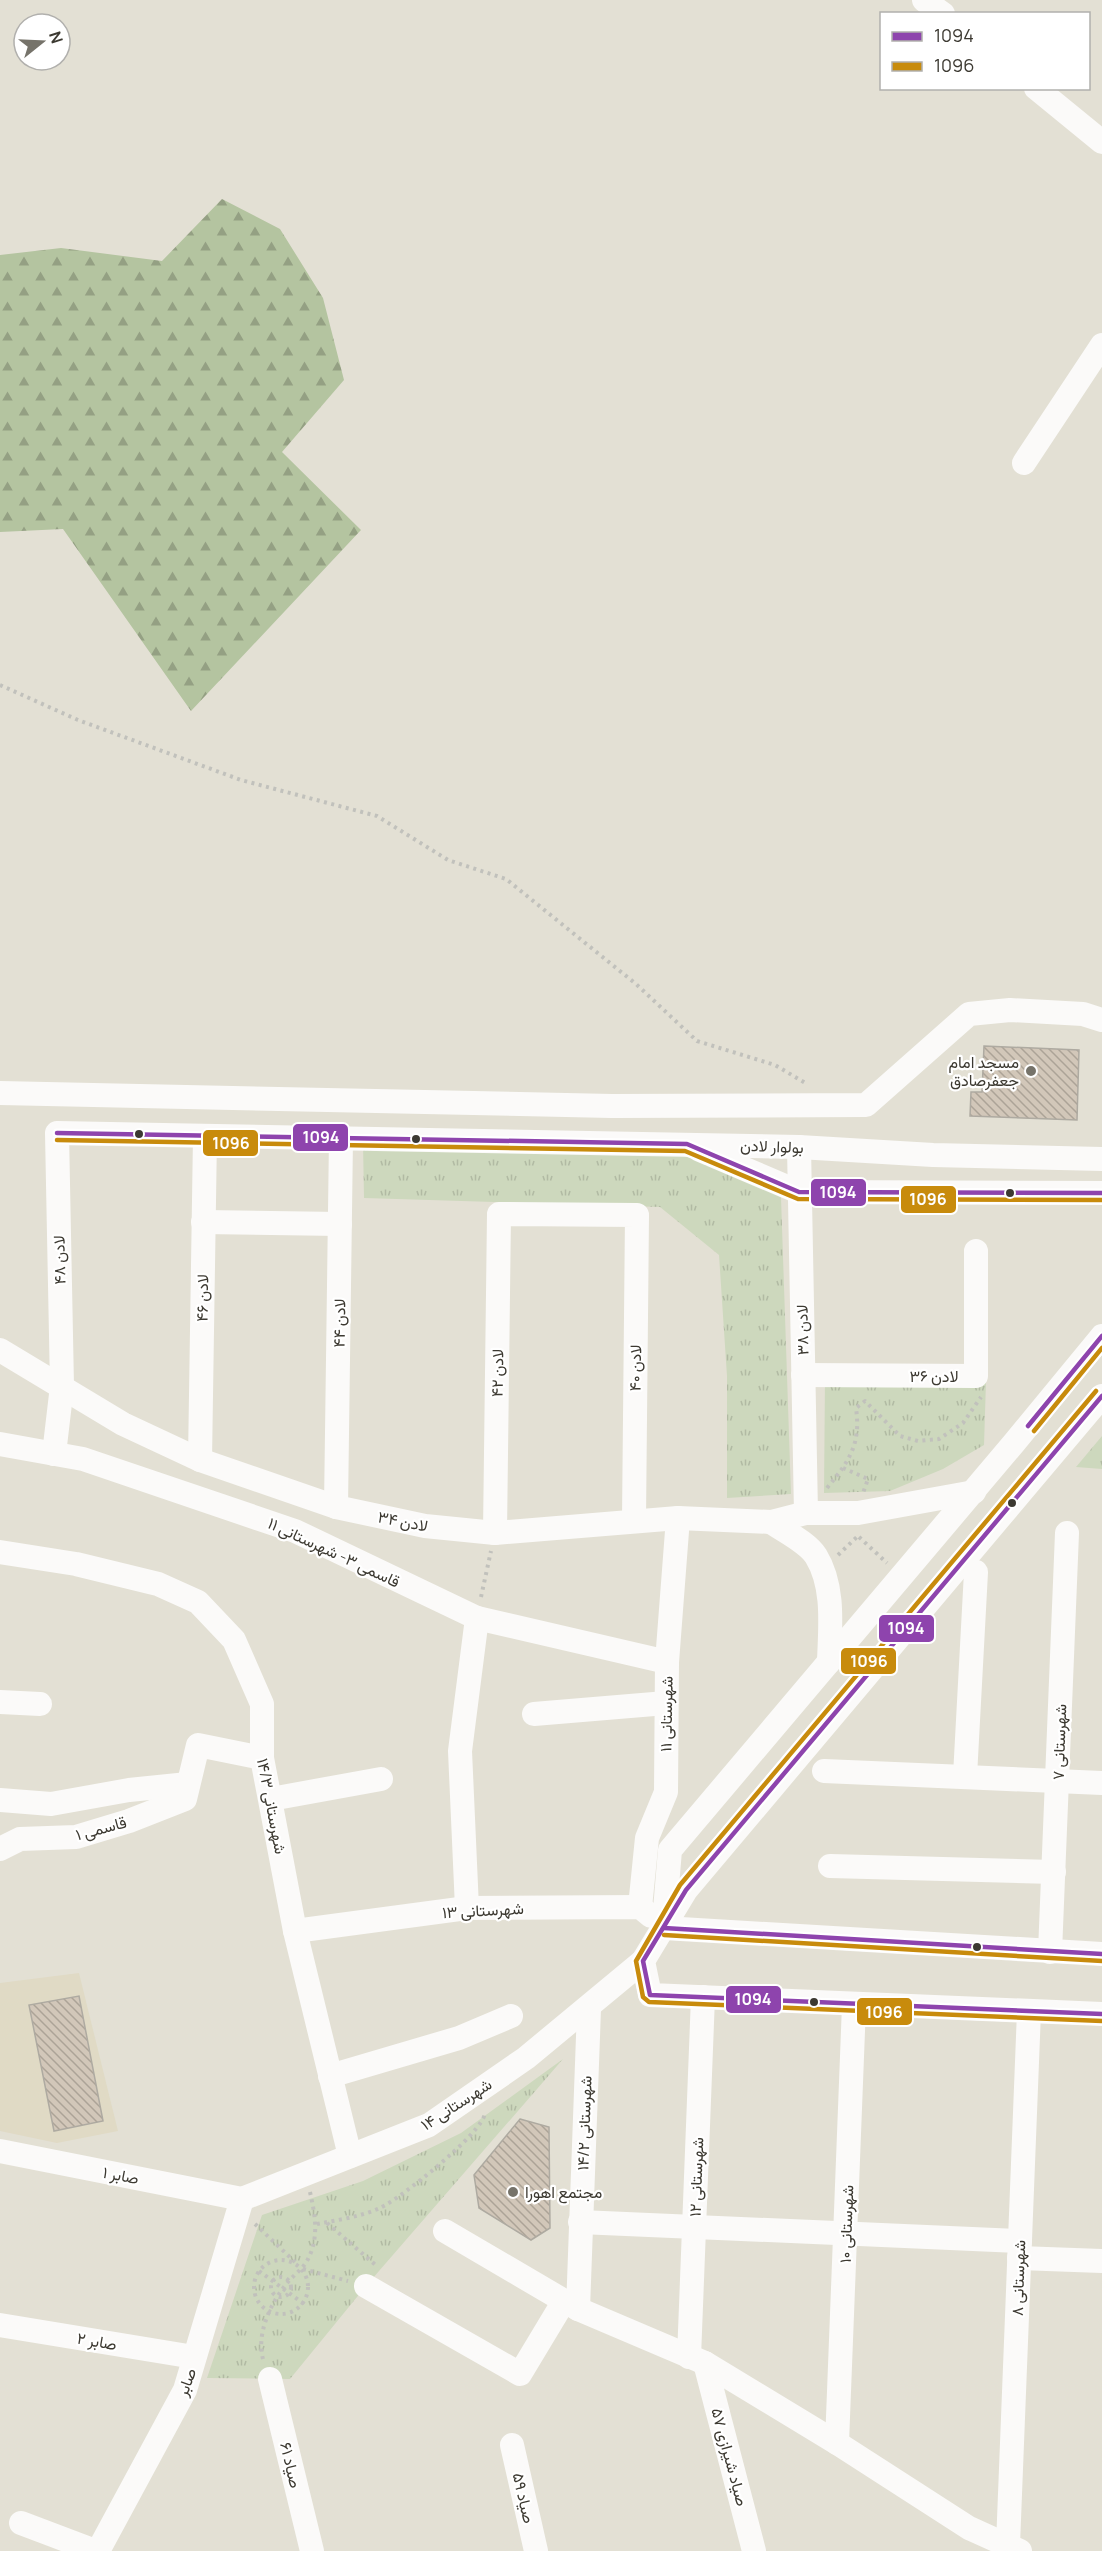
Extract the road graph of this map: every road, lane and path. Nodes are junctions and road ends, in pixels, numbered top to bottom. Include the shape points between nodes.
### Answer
1 (924, 0) edge
2 (940, 12) edge
3 (1038, 90) edge
4 (1102, 142) edge
5 (1102, 345) edge
6 (1024, 463) dead end
7 (0, 685) edge
8 (1102, 1020) edge
9 (812, 1086) dead end
10 (0, 1093) edge
11 (205, 1136) junction
12 (342, 1138) junction
13 (687, 1144) junction
14 (799, 1147) junction
15 (1102, 1158) edge
16 (799, 1192) junction
17 (1102, 1193) edge
18 (499, 1214) joint
19 (203, 1222) junction
20 (340, 1224) junction
21 (976, 1251) dead end
22 (1102, 1336) edge
23 (0, 1350) edge
24 (803, 1375) junction
25 (976, 1376) junction
26 (62, 1386) junction
27 (1102, 1396) edge
28 (0, 1444) edge
29 (54, 1454) junction
30 (200, 1460) junction
31 (974, 1492) junction
32 (336, 1508) junction
33 (806, 1513) junction
34 (678, 1518) junction
35 (634, 1520) junction
36 (771, 1522) junction
37 (495, 1533) junction
38 (1067, 1533) dead end
39 (0, 1552) edge
40 (976, 1572) dead end
41 (477, 1618) junction
42 (667, 1662) junction
43 (829, 1662) junction
44 (0, 1702) edge
45 (666, 1703) junction
46 (40, 1704) dead end
47 (534, 1714) dead end
48 (262, 1758) junction
49 (824, 1771) dead end
50 (965, 1776) junction
51 (381, 1779) dead end
52 (1058, 1781) junction
53 (1102, 1783) edge
54 (188, 1784) junction
55 (271, 1799) junction
56 (0, 1800) edge
57 (0, 1849) edge
58 (830, 1866) dead end
59 (1054, 1872) junction
60 (640, 1907) junction
61 (467, 1908) junction
62 (664, 1928) junction
63 (295, 1931) junction
64 (1050, 1952) junction
65 (1102, 1954) edge
66 (643, 1961) junction
67 (703, 1997) junction
68 (855, 2005) junction
69 (589, 2008) junction
70 (1029, 2011) junction
71 (1102, 2014) edge
72 (511, 2016) dead end
73 (330, 2076) junction
74 (487, 2085) junction
75 (0, 2151) edge
76 (350, 2156) junction
77 (305, 2174) junction
78 (242, 2199) junction
79 (580, 2222) junction
80 (326, 2223) junction
81 (317, 2224) junction
82 (694, 2227) junction
83 (445, 2231) dead end
84 (846, 2234) junction
85 (1019, 2249) junction
86 (1102, 2261) edge
87 (302, 2269) junction
88 (259, 2271) junction
89 (373, 2277) junction
90 (289, 2280) junction
91 (273, 2281) junction
92 (283, 2289) junction
93 (290, 2293) junction
94 (277, 2297) junction
95 (304, 2304) junction
96 (571, 2305) junction
97 (270, 2313) junction
98 (0, 2325) edge
99 (195, 2358) junction
100 (697, 2360) junction
101 (270, 2379) joint
102 (837, 2443) junction
103 (512, 2445) dead end
104 (21, 2523) dead end
105 (972, 2540) edge
106 (1014, 2548) edge
107 (97, 2551) edge
108 (312, 2551) edge
109 (536, 2551) edge
110 (754, 2551) edge

1 - 2 street
3 - 4 street
5 - 6 street
7 - 9 path via 78,720 241,780 377,816 448,860 506,879 636,984 696,1041 775,1065
8 - 10 street via 1083,1014 1010,1010 969,1014 866,1105 612,1106
11 - 12 street
11 - 19 street, لادن ۴۶
11 - 26 street, لادن ۴۸ via 57,1133
12 - 13 street
12 - 20 street, لادن ۴۴
13 - 14 street, بولوار لادن
13 - 16 street, بولوار لادن
14 - 15 street, بولوار لادن via 933,1155
14 - 16 street, لادن ۳۸
16 - 17 street, بولوار لادن
16 - 24 street, لادن ۳۸
18 - 35 street, لادن ۴۰ via 637,1215
18 - 37 street, لادن ۴۲
19 - 20 street
19 - 30 street, لادن ۴۶
20 - 32 street, لادن ۴۴
21 - 25 street, لادن ۳۶
22 - 31 street
23 - 26 street, لادن ۳۴
24 - 25 street, لادن ۳۶
24 - 33 street, لادن ۳۸
25 - 33 path via 982,1396 963,1423 939,1439 918,1441 900,1436 865,1401 856,1407 856,1446
26 - 29 street, لادن ۴۸
26 - 30 street, لادن ۳۴ via 123,1424
27 - 62 street, شهرستانی ۱۴ via 686,1890
28 - 29 street, قاسمی ۳- شهرستانی ۱۱
29 - 41 street, قاسمی ۳- شهرستانی ۱۱ via 94,1462 295,1531
30 - 32 street, لادن ۳۴
31 - 33 street, لادن ۳۴ via 858,1513
31 - 43 street
32 - 37 street, لادن ۳۴ via 425,1526
33 - 36 street, لادن ۳۴
34 - 35 street, لادن ۳۴
34 - 36 street, لادن ۳۴
34 - 42 street, شهرستانی ۱۱
35 - 37 street, لادن ۳۴
36 - 43 street via 815,1555 822,1569 831,1605
37 - 41 path
38 - 52 street, شهرستانی ۷
39 - 48 street, شهرستانی ۱۴/۳ via 76,1564 158,1584 198,1602 234,1640 262,1704
40 - 50 street
41 - 42 street, قاسمی ۳- شهرستانی ۱۱
41 - 61 street via 460,1751
42 - 45 street, شهرستانی ۱۱
43 - 62 street via 669,1850
44 - 46 street
45 - 47 street
45 - 60 street, شهرستانی ۱۱ via 666,1792 647,1838
48 - 54 street via 198,1745
48 - 55 street, شهرستانی ۱۴/۳
49 - 50 street
50 - 52 street
51 - 55 street
52 - 53 street
52 - 59 street, شهرستانی ۷
54 - 56 street via 51,1804
54 - 57 street, قاسمی ۱ via 185,1798 129,1821 76,1837 20,1839
55 - 63 street, شهرستانی ۱۴/۳
58 - 59 street
59 - 64 street, شهرستانی ۷
60 - 61 street, شهرستانی ۱۳
60 - 62 street
61 - 63 street, شهرستانی ۱۳
62 - 64 street
62 - 66 street, شهرستانی ۱۴
63 - 73 street, شهرستانی ۱۴/۳
64 - 65 street
66 - 67 street via 650,1995
66 - 69 street, شهرستانی ۱۴
67 - 68 street
67 - 82 street, شهرستانی ۱۲
68 - 70 street
68 - 84 street, شهرستانی ۱۰
69 - 74 street, شهرستانی ۱۴
69 - 79 street, شهرستانی ۱۴/۲
70 - 71 street
70 - 85 street, شهرستانی ۸
72 - 73 street via 459,2038
73 - 76 street, شهرستانی ۱۴/۳
74 - 76 street, شهرستانی ۱۴ via 429,2125
74 - 80 path via 484,2118 440,2164 381,2208
75 - 78 street, صابر ۱
76 - 77 street, شهرستانی ۱۴
77 - 78 street, شهرستانی ۱۴
77 - 81 path
78 - 87 path via 258,2228
78 - 99 street, صابر
79 - 82 street
79 - 96 street, شهرستانی ۱۴/۲
80 - 81 path
80 - 89 path
81 - 87 path via 310,2255
82 - 84 street
82 - 100 street, شهرستانی ۱۲
83 - 96 street
84 - 85 street
84 - 102 street, شهرستانی ۱۰
85 - 86 street
85 - 106 street, شهرستانی ۸
87 - 88 path via 280,2260
87 - 89 path
87 - 90 path
87 - 95 path via 308,2280
88 - 91 path
88 - 97 path via 254,2295
89 - 96 street via 520,2374
90 - 91 path via 280,2277
90 - 92 path
90 - 93 path
91 - 92 path
91 - 94 path via 271,2290
92 - 93 path
92 - 94 path
93 - 94 path
93 - 95 path
94 - 97 path
95 - 97 path via 288,2314
96 - 100 street
97 - 101 path via 261,2332 262,2356
98 - 99 street, صابر ۲
99 - 107 street, صابر via 185,2390
100 - 102 street
100 - 110 street, صیاد شیرازی ۵۷
101 - 108 street, صیاد ۶۱
102 - 105 street
103 - 109 street, صیاد ۵۹
104 - 107 street
105 - 106 street

